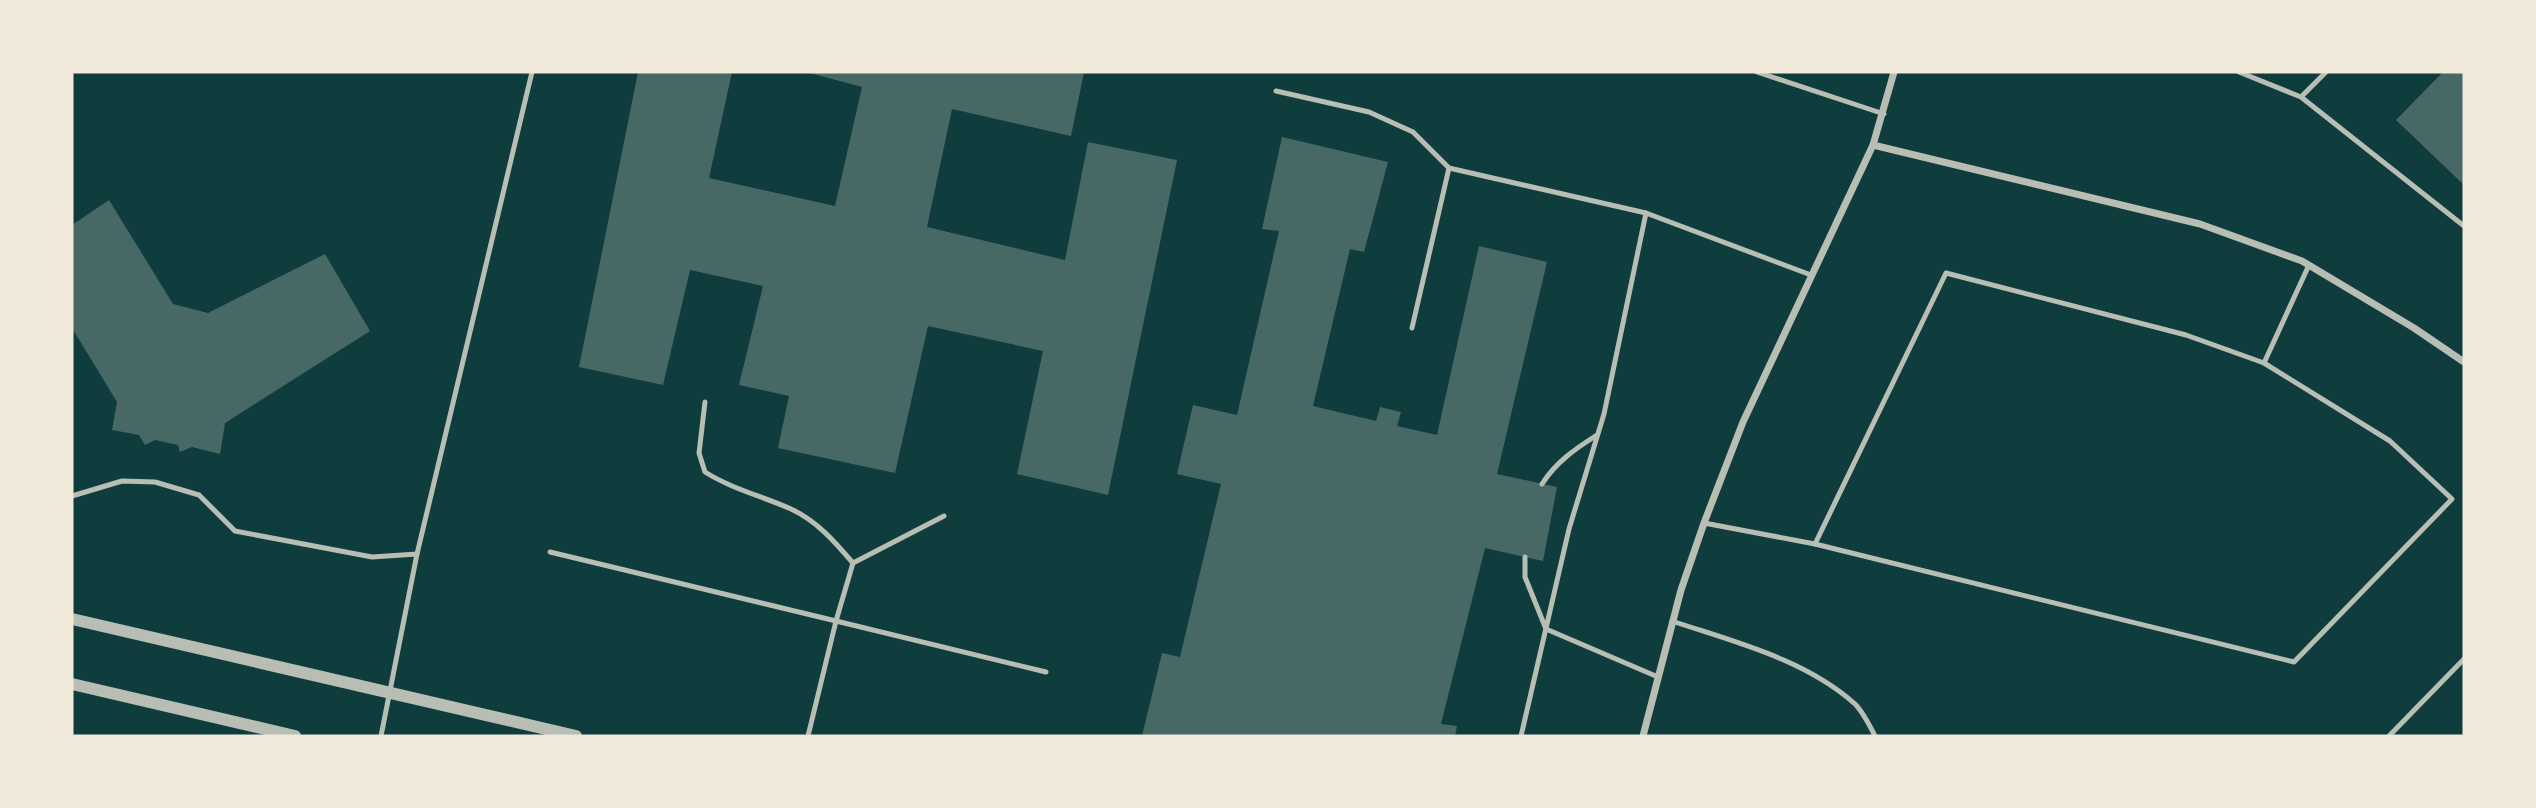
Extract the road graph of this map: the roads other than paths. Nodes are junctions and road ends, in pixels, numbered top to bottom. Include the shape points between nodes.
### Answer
1 (532, 72) edge
2 (1757, 72) edge
3 (1895, 72) edge
4 (2239, 72) edge
5 (2326, 72) edge
6 (1276, 92) dead end
7 (2301, 97) junction
8 (1884, 114) junction
9 (1873, 145) junction
10 (1449, 168) junction
11 (1646, 213) junction
12 (2464, 226) edge
13 (2309, 265) junction
14 (1811, 275) junction
15 (1412, 328) dead end
16 (2464, 362) edge
17 (2264, 363) junction
18 (705, 402) dead end
19 (1597, 435) junction
20 (1542, 484) dead end
21 (72, 496) edge
22 (944, 516) dead end
23 (1704, 523) junction
24 (1815, 544) junction
25 (550, 552) dead end
26 (417, 554) junction
27 (1525, 557) dead end
28 (853, 563) junction
29 (72, 619) edge
30 (836, 621) junction
31 (1672, 621) junction
32 (1546, 629) junction
33 (2464, 659) edge
34 (1046, 673) dead end
35 (1658, 677) junction
36 (72, 684) edge
37 (391, 694) junction
38 (295, 736) edge
39 (381, 736) edge
40 (576, 736) edge
41 (808, 736) edge
42 (1521, 736) edge
43 (1643, 736) edge
44 (1875, 736) edge
45 (2389, 736) edge

1 - 26 lane
2 - 8 lane
3 - 8 street
4 - 7 lane
5 - 7 lane
6 - 10 lane via 1369,112 1413,132
7 - 12 lane
8 - 9 street
9 - 13 street via 2200,224
9 - 14 street
10 - 11 lane
10 - 15 lane
11 - 14 lane
11 - 19 lane
13 - 16 street
13 - 17 lane
14 - 23 street via 1743,422
17 - 24 lane via 2186,335 1946,273
17 - 24 lane via 2390,441 2452,499 2294,662
18 - 28 lane via 699,453 705,472 724,484 794,510 827,533
19 - 20 lane via 1552,468
19 - 32 lane
21 - 26 lane via 122,481 155,482 200,495 234,531 372,556
22 - 28 lane
23 - 24 lane
23 - 31 street
25 - 30 lane
26 - 37 lane
27 - 32 lane via 1525,577
28 - 30 lane
29 - 37 street
30 - 34 lane
30 - 41 lane
31 - 35 street
31 - 44 lane via 1751,647 1823,681 1857,705
32 - 35 lane
32 - 42 lane
33 - 45 lane
35 - 43 street
36 - 38 street
37 - 39 lane
37 - 40 street

